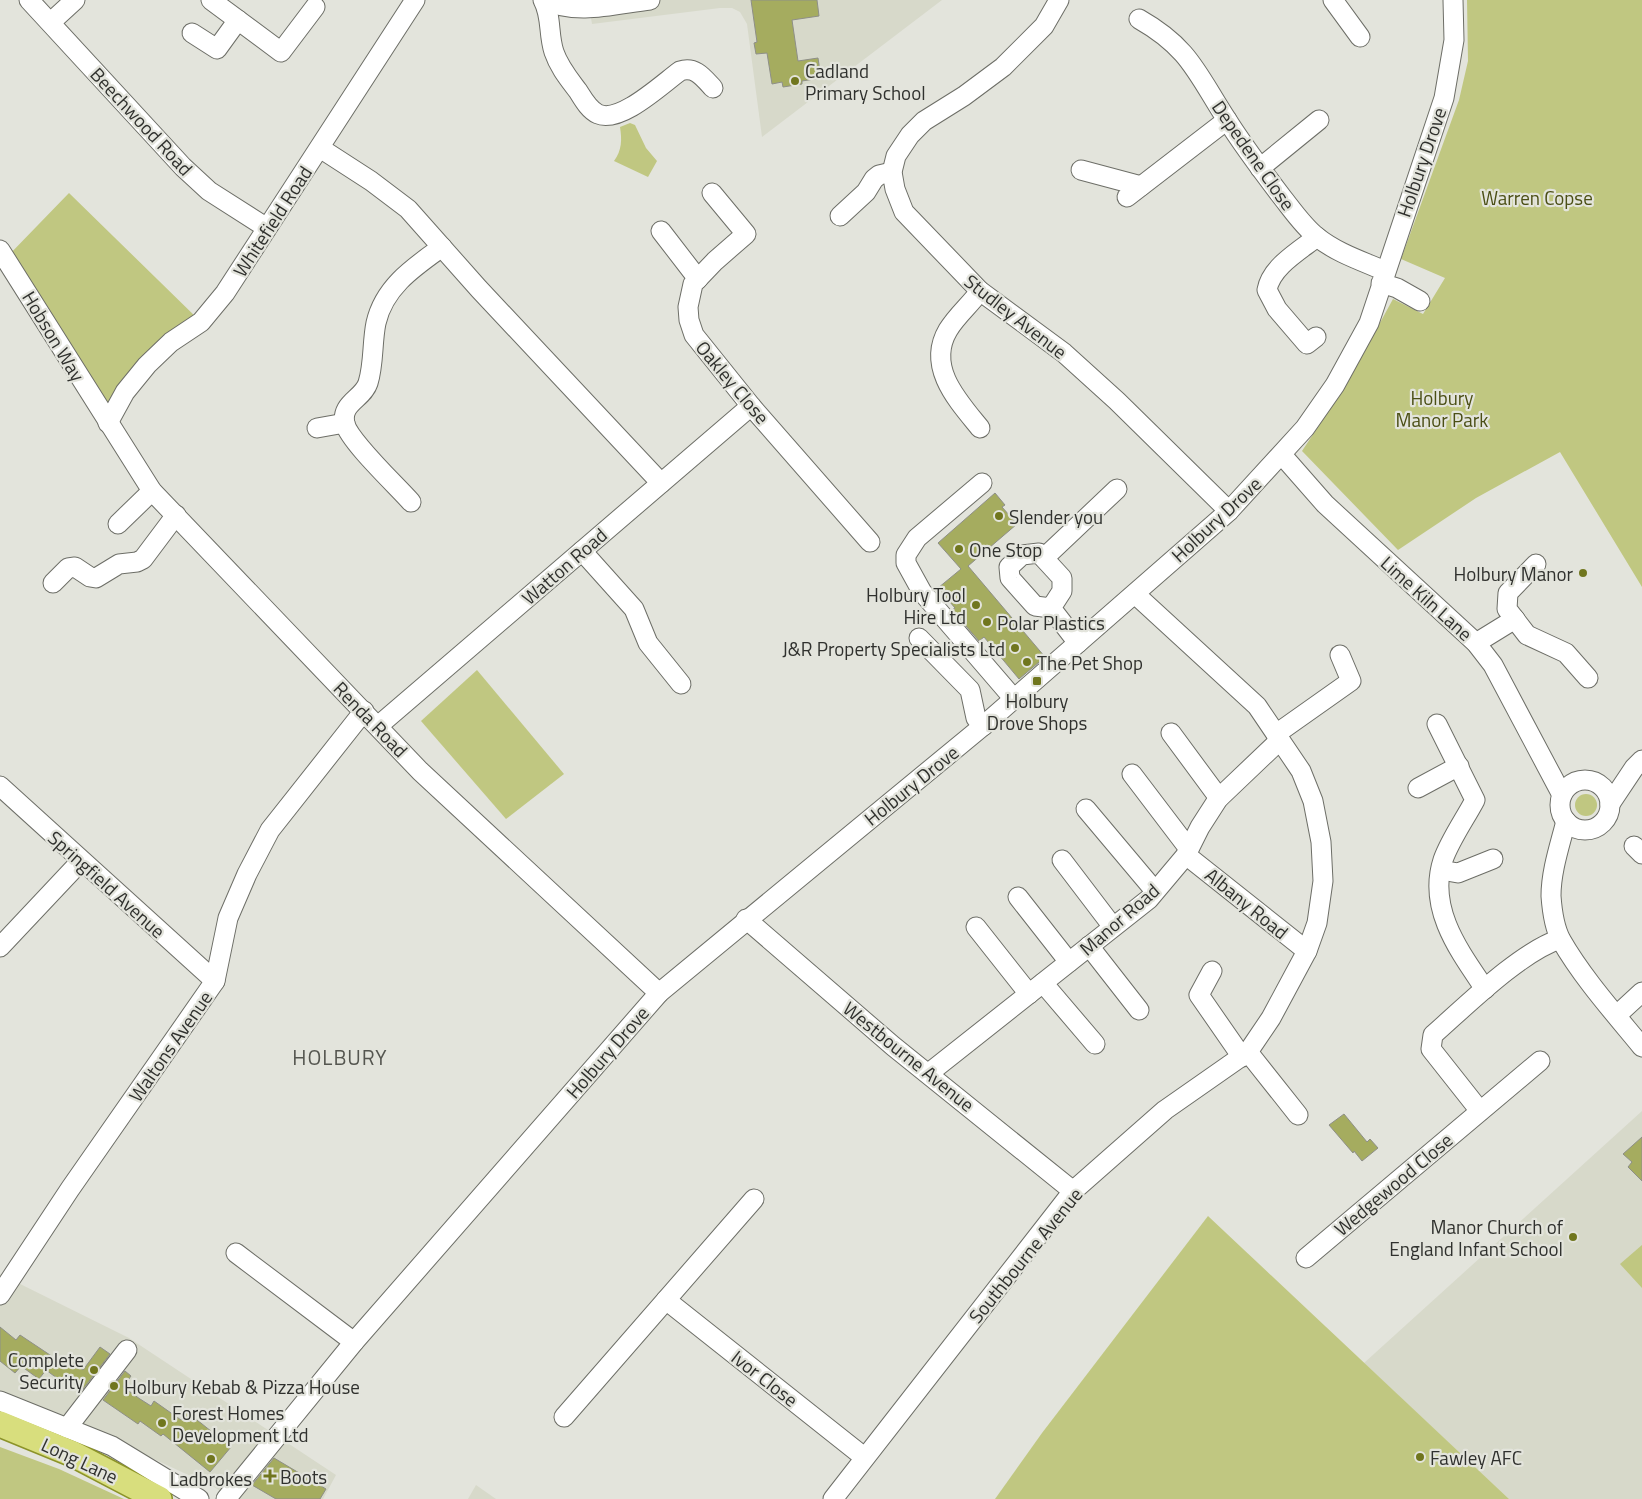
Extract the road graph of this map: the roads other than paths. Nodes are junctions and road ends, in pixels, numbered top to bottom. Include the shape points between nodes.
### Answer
1 (29, 0) edge
2 (75, 0) edge
3 (211, 0) edge
4 (415, 0) edge
5 (543, 0) edge
6 (650, 0) edge
7 (1059, 0) edge
8 (1333, 0) edge
9 (1453, 0) edge
10 (315, 8) dead end
11 (1140, 19) dead end
12 (238, 20) junction
13 (51, 22) junction
14 (192, 33) dead end
15 (1360, 37) dead end
16 (713, 88) dead end
17 (1227, 120) junction
18 (1319, 120) dead end
19 (320, 148) junction
20 (1260, 168) junction
21 (1082, 170) dead end
22 (892, 172) junction
23 (712, 193) dead end
24 (840, 216) dead end
25 (267, 228) junction
26 (661, 231) dead end
27 (1317, 237) junction
28 (442, 247) junction
29 (0, 250) edge
30 (1383, 277) junction
31 (698, 279) junction
32 (980, 291) junction
33 (1420, 301) dead end
34 (1316, 337) dead end
35 (751, 406) junction
36 (108, 423) junction
37 (345, 423) junction
38 (317, 428) dead end
39 (980, 428) dead end
40 (1282, 455) junction
41 (661, 483) junction
42 (982, 483) dead end
43 (1117, 489) dead end
44 (152, 491) junction
45 (411, 502) dead end
46 (1229, 511) junction
47 (176, 516) junction
48 (118, 524) dead end
49 (870, 542) dead end
50 (582, 551) junction
51 (1044, 558) junction
52 (1536, 564) dead end
53 (53, 583) dead end
54 (1135, 594) junction
55 (1051, 608) junction
56 (1515, 619) junction
57 (919, 638) dead end
58 (1078, 643) junction
59 (1476, 643) junction
60 (1340, 655) dead end
61 (1588, 678) dead end
62 (681, 684) dead end
63 (1014, 699) junction
64 (364, 712) junction
65 (1437, 724) dead end
66 (378, 726) junction
67 (983, 726) junction
68 (1170, 732) dead end
69 (1278, 737) junction
70 (1546, 762) junction
71 (1638, 764) edge
72 (1459, 766) junction
73 (1132, 774) dead end
74 (1578, 781) junction
75 (1598, 784) junction
76 (0, 786) edge
77 (1418, 788) dead end
78 (1562, 796) junction
79 (1219, 798) junction
80 (1610, 804) junction
81 (1086, 809) dead end
82 (1573, 825) junction
83 (1188, 852) junction
84 (1493, 859) dead end
85 (1062, 860) dead end
86 (81, 861) junction
87 (1441, 870) junction
88 (1155, 891) junction
89 (1018, 897) dead end
90 (746, 919) junction
91 (976, 927) dead end
92 (1113, 927) junction
93 (1560, 939) junction
94 (1089, 946) junction
95 (0, 947) edge
96 (1307, 951) junction
97 (1069, 962) junction
98 (1212, 971) dead end
99 (215, 981) junction
100 (1036, 988) junction
101 (1486, 989) junction
102 (1642, 992) edge
103 (659, 993) junction
104 (1139, 1010) dead end
105 (1617, 1015) junction
106 (1095, 1044) dead end
107 (1642, 1046) edge
108 (1245, 1055) junction
109 (1540, 1061) dead end
110 (929, 1073) junction
111 (1480, 1111) junction
112 (1298, 1114) dead end
113 (1073, 1190) junction
114 (754, 1199) dead end
115 (236, 1253) dead end
116 (1306, 1258) dead end
117 (0, 1295) edge
118 (666, 1300) junction
119 (354, 1342) junction
120 (127, 1350) dead end
121 (0, 1401) edge
122 (564, 1418) dead end
123 (0, 1424) edge
124 (67, 1428) junction
125 (864, 1457) junction
126 (159, 1499) edge
127 (199, 1499) edge
128 (226, 1499) edge
129 (833, 1499) edge

1 - 13 street, Beechwood Road
2 - 13 street
3 - 12 street
4 - 19 street, Whitefield Road
5 - 6 street via 558,7 578,9
5 - 16 street via 554,52 562,69 590,109 598,115 611,116 623,112 688,68
7 - 22 street via 1044,26 1003,67 924,121 910,135 896,156
8 - 15 street
9 - 30 street, Holbury Drove via 1454,40 1444,98
10 - 12 street via 281,52
11 - 17 street, Depedene Close via 1161,31 1192,62
12 - 14 street via 217,49
13 - 25 street, Beechwood Road via 183,167 209,191
17 - 20 street, Depedene Close
17 - 21 street via 1134,192
18 - 20 street
19 - 25 street, Whitefield Road
19 - 28 street via 408,209
20 - 27 street, Depedene Close
22 - 24 street via 874,179 866,192
22 - 32 street, Studley Avenue via 904,212
23 - 31 street, Oakley Close via 746,234
25 - 36 street, Whitefield Road via 225,293 200,322 170,342 147,365 125,392
26 - 31 street
27 - 30 street, Depedene Close
27 - 34 street via 1278,269 1268,280 1266,290 1307,344
28 - 37 street via 400,278 386,298 376,321 368,385 347,408
28 - 41 street
29 - 36 street, Hobson Way
30 - 33 street, Depedene Close
30 - 40 street, Holbury Drove via 1369,323 1335,384
31 - 35 street, Oakley Close via 689,294 688,307 694,335
32 - 39 street via 948,331 942,369 953,396
32 - 46 street, Studley Avenue via 1064,353
35 - 41 street, Watton Road
35 - 49 street, Oakley Close
36 - 44 street, Renda Road
37 - 38 street
37 - 45 street via 355,439
40 - 46 street, Holbury Drove
40 - 59 street, Lime Kiln Lane via 1325,504
41 - 50 street, Watton Road
42 - 63 street via 917,538 906,555 906,562 922,592
43 - 51 street
44 - 47 street, Renda Road
44 - 48 street
46 - 54 street, Holbury Drove
47 - 53 street via 144,558 119,564 96,578 75,567 68,568
47 - 64 street, Renda Road
50 - 62 street via 634,609 648,643
50 - 66 street, Watton Road
51 - 55 street via 1062,578 1062,591
51 - 55 street via 1039,553 1022,555 1008,567 1010,578 1035,606
52 - 56 street via 1508,593 1507,609
54 - 58 street, Holbury Drove
54 - 69 street, Southbourne Avenue via 1256,706
55 - 58 street
56 - 59 street
56 - 61 street via 1527,635 1566,653
57 - 67 street via 970,690 976,718
58 - 63 street, Holbury Drove
59 - 70 street, Lime Kiln Lane via 1493,665
60 - 69 street, Manor Road via 1351,681
63 - 67 street, Holbury Drove
64 - 66 street, Renda Road
64 - 99 street, Waltons Avenue via 270,830 228,918
65 - 72 street
66 - 103 street, Renda Road via 420,771
67 - 90 street, Holbury Drove
68 - 79 street
69 - 79 street, Manor Road
69 - 96 street, Southbourne Avenue via 1301,772 1313,802 1321,842 1322,881 1318,915
70 - 74 street
70 - 78 street, Lime Kiln Lane
71 - 75 street
71 - 80 street
72 - 77 street
72 - 87 street via 1476,800 1443,860
73 - 83 street, Albany Road
74 - 75 street
74 - 78 street
75 - 80 street via 1607,792
76 - 86 street, Springfield Avenue
78 - 82 street via 1561,809
79 - 83 street, Manor Road via 1200,826
80 - 82 street via 1601,824 1587,830
81 - 88 street
82 - 93 street via 1560,849 1551,895
83 - 88 street, Manor Road
83 - 96 street, Albany Road
84 - 87 street via 1458,873
85 - 92 street
86 - 95 street
86 - 99 street, Springfield Avenue
87 - 101 street via 1438,890 1444,922 1462,956
88 - 92 street, Manor Road
89 - 97 street
90 - 103 street, Holbury Drove
90 - 110 street, Westbourne Avenue via 893,1046
91 - 100 street
92 - 94 street, Manor Road
93 - 101 street via 1546,944
93 - 105 street
94 - 97 street, Manor Road
94 - 104 street
96 - 108 street, Southbourne Avenue via 1271,1018
97 - 100 street, Manor Road
98 - 108 street via 1198,995
99 - 117 street, Waltons Avenue
100 - 106 street
100 - 110 street, Manor Road
101 - 111 street via 1433,1035 1431,1042 1431,1049
102 - 105 street
103 - 119 street, Holbury Drove
105 - 107 street
108 - 112 street
108 - 113 street, Southbourne Avenue via 1165,1110
109 - 111 street, Wedgewood Close
110 - 113 street, Westbourne Avenue
111 - 116 street, Wedgewood Close
113 - 125 street, Southbourne Avenue
114 - 118 street
115 - 119 street
118 - 122 street
118 - 125 street, Ivor Close
119 - 128 street, Holbury Drove
120 - 124 street
121 - 124 street
123 - 126 main road, Long Lane via 73,1454
124 - 127 street via 112,1446
125 - 129 street, Southbourne Avenue

